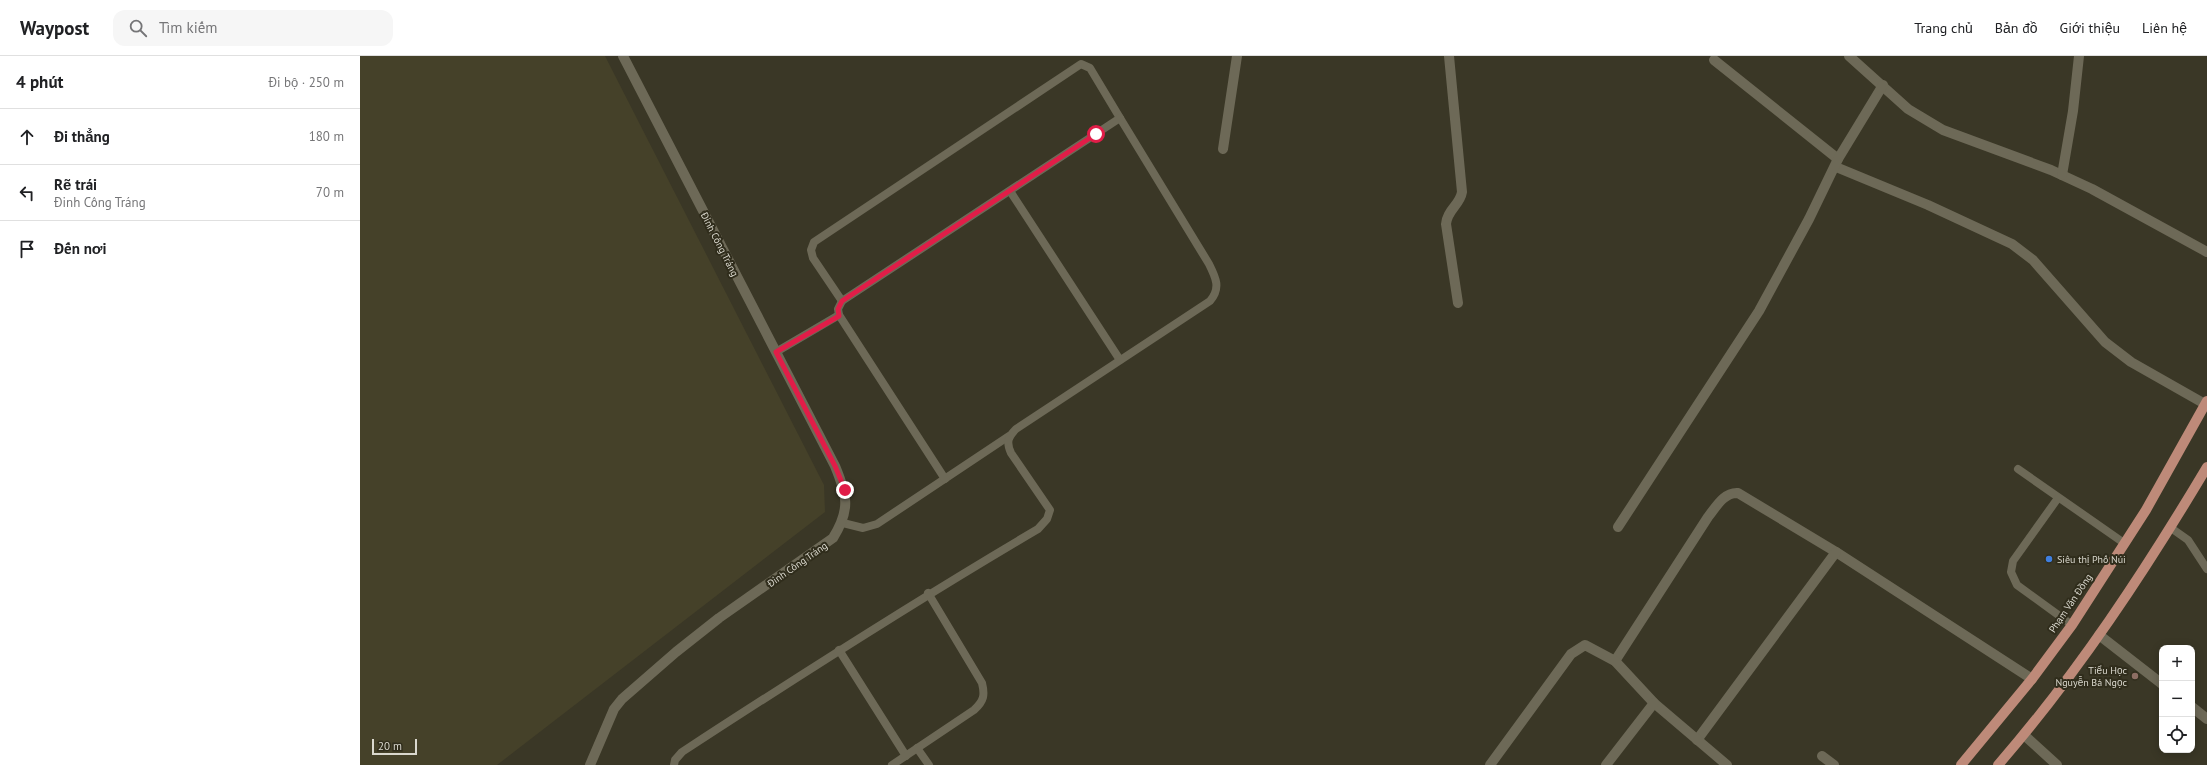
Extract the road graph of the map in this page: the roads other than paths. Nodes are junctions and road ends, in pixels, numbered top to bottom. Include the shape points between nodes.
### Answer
1 (623, 56) edge
2 (1237, 56) edge
3 (1449, 56) edge
4 (1849, 56) edge
5 (2079, 56) edge
6 (1714, 60) dead end
7 (1883, 85) junction
8 (1120, 118) junction
9 (1223, 149) dead end
10 (1837, 163) junction
11 (2062, 175) junction
12 (1010, 191) junction
13 (2207, 252) edge
14 (842, 301) junction
15 (1458, 303) dead end
16 (839, 316) junction
17 (776, 352) junction
18 (1120, 360) junction
19 (2206, 403) edge
20 (1009, 436) junction
21 (2207, 467) edge
22 (2018, 469) dead end
23 (945, 479) junction
24 (2058, 498) junction
25 (842, 524) junction
26 (1618, 527) dead end
27 (2171, 528) junction
28 (2124, 543) junction
29 (1836, 552) junction
30 (2207, 568) edge
31 (928, 593) junction
32 (2072, 625) junction
33 (2099, 635) junction
34 (839, 650) junction
35 (1616, 661) junction
36 (2032, 679) junction
37 (2159, 682) edge
38 (1654, 704) junction
39 (2195, 709) edge
40 (2207, 718) edge
41 (2024, 735) junction
42 (1697, 740) junction
43 (917, 748) junction
44 (906, 756) junction
45 (1822, 756) dead end
46 (590, 765) edge
47 (674, 765) edge
48 (892, 765) edge
49 (928, 765) edge
50 (1490, 765) edge
51 (1606, 765) edge
52 (1726, 765) edge
53 (1834, 765) edge
54 (1961, 765) edge
55 (1998, 765) edge
56 (2057, 765) edge

1 - 17 street, Đinh Công Tráng
2 - 9 street
3 - 15 street via 1462,192 1458,202 1449,212 1446,224
4 - 7 street
5 - 11 street
6 - 10 street
7 - 10 street
7 - 11 street via 1908,109 1943,130
8 - 12 lane
8 - 14 lane via 1090,68 1081,64 814,242 812,258
8 - 18 lane via 1210,264 1217,280 1217,289 1210,301
10 - 19 street via 2012,244 2033,260 2105,342 2131,362
10 - 26 street via 1759,311
11 - 13 street
12 - 14 lane
12 - 18 lane
14 - 16 lane via 838,309
16 - 17 lane
16 - 23 lane
17 - 25 street, Đinh Công Tráng via 845,490 846,508
18 - 20 lane
19 - 28 main road, Phạm Văn Đồng via 2146,510
20 - 23 lane
20 - 31 lane via 1007,445 1011,453 1050,510 1047,519 1038,529
21 - 27 main road
22 - 24 lane
23 - 25 lane via 878,524 863,528
24 - 28 lane
24 - 32 lane via 2013,561 2011,572 2017,585
25 - 46 street, Đinh Công Tráng via 834,538 719,618 622,699 614,709
27 - 30 lane via 2188,540
27 - 33 main road
28 - 32 main road, Phạm Văn Đồng
29 - 35 street via 1738,493 1731,492 1708,517
29 - 36 street
29 - 42 street
31 - 34 lane
31 - 43 lane via 982,683 984,693 982,702 974,710
32 - 36 main road, Phạm Văn Đồng
33 - 37 street
33 - 41 main road
34 - 44 lane
34 - 47 lane via 682,752
35 - 38 street
35 - 50 street via 1585,645 1577,648
36 - 54 main road, Phạm Văn Đồng
38 - 42 street
38 - 51 street
39 - 40 street
41 - 55 main road
41 - 56 street
42 - 52 street
43 - 44 lane
43 - 49 lane
44 - 48 lane
45 - 53 street

